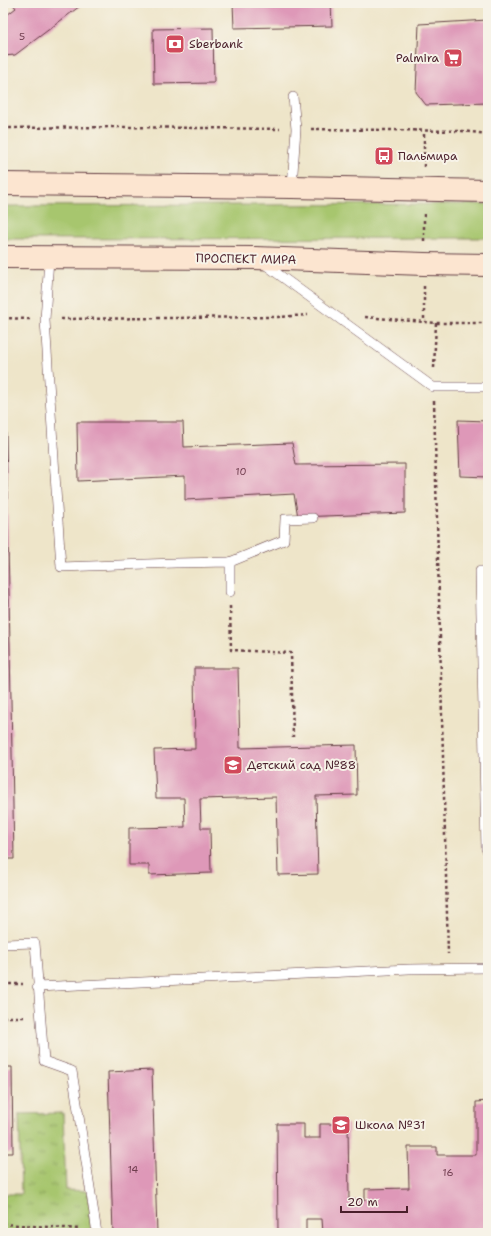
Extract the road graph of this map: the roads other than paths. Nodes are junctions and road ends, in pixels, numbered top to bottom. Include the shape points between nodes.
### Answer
1 (293, 97) dead end
2 (3, 184) edge
3 (292, 187) junction
4 (488, 191) edge
5 (3, 257) edge
6 (48, 258) junction
7 (255, 258) junction
8 (488, 265) edge
9 (488, 387) edge
10 (313, 518) dead end
11 (230, 562) junction
12 (488, 571) edge
13 (230, 592) road end
14 (486, 849) dead end
15 (3, 944) edge
16 (488, 968) edge
17 (37, 987) junction
18 (97, 1231) edge

1 - 3 lane via 296,129
2 - 3 main road
3 - 4 main road
5 - 6 main road, ПРОСПЕКТ МИРА
6 - 7 main road, ПРОСПЕКТ МИРА
6 - 11 lane via 46,320 61,567
7 - 8 main road, ПРОСПЕКТ МИРА
7 - 9 lane via 433,388
10 - 11 lane via 284,519 284,540
11 - 13 lane
12 - 14 lane via 480,571
15 - 17 lane via 35,943
16 - 17 lane via 409,969
17 - 18 lane via 44,1061 72,1071

